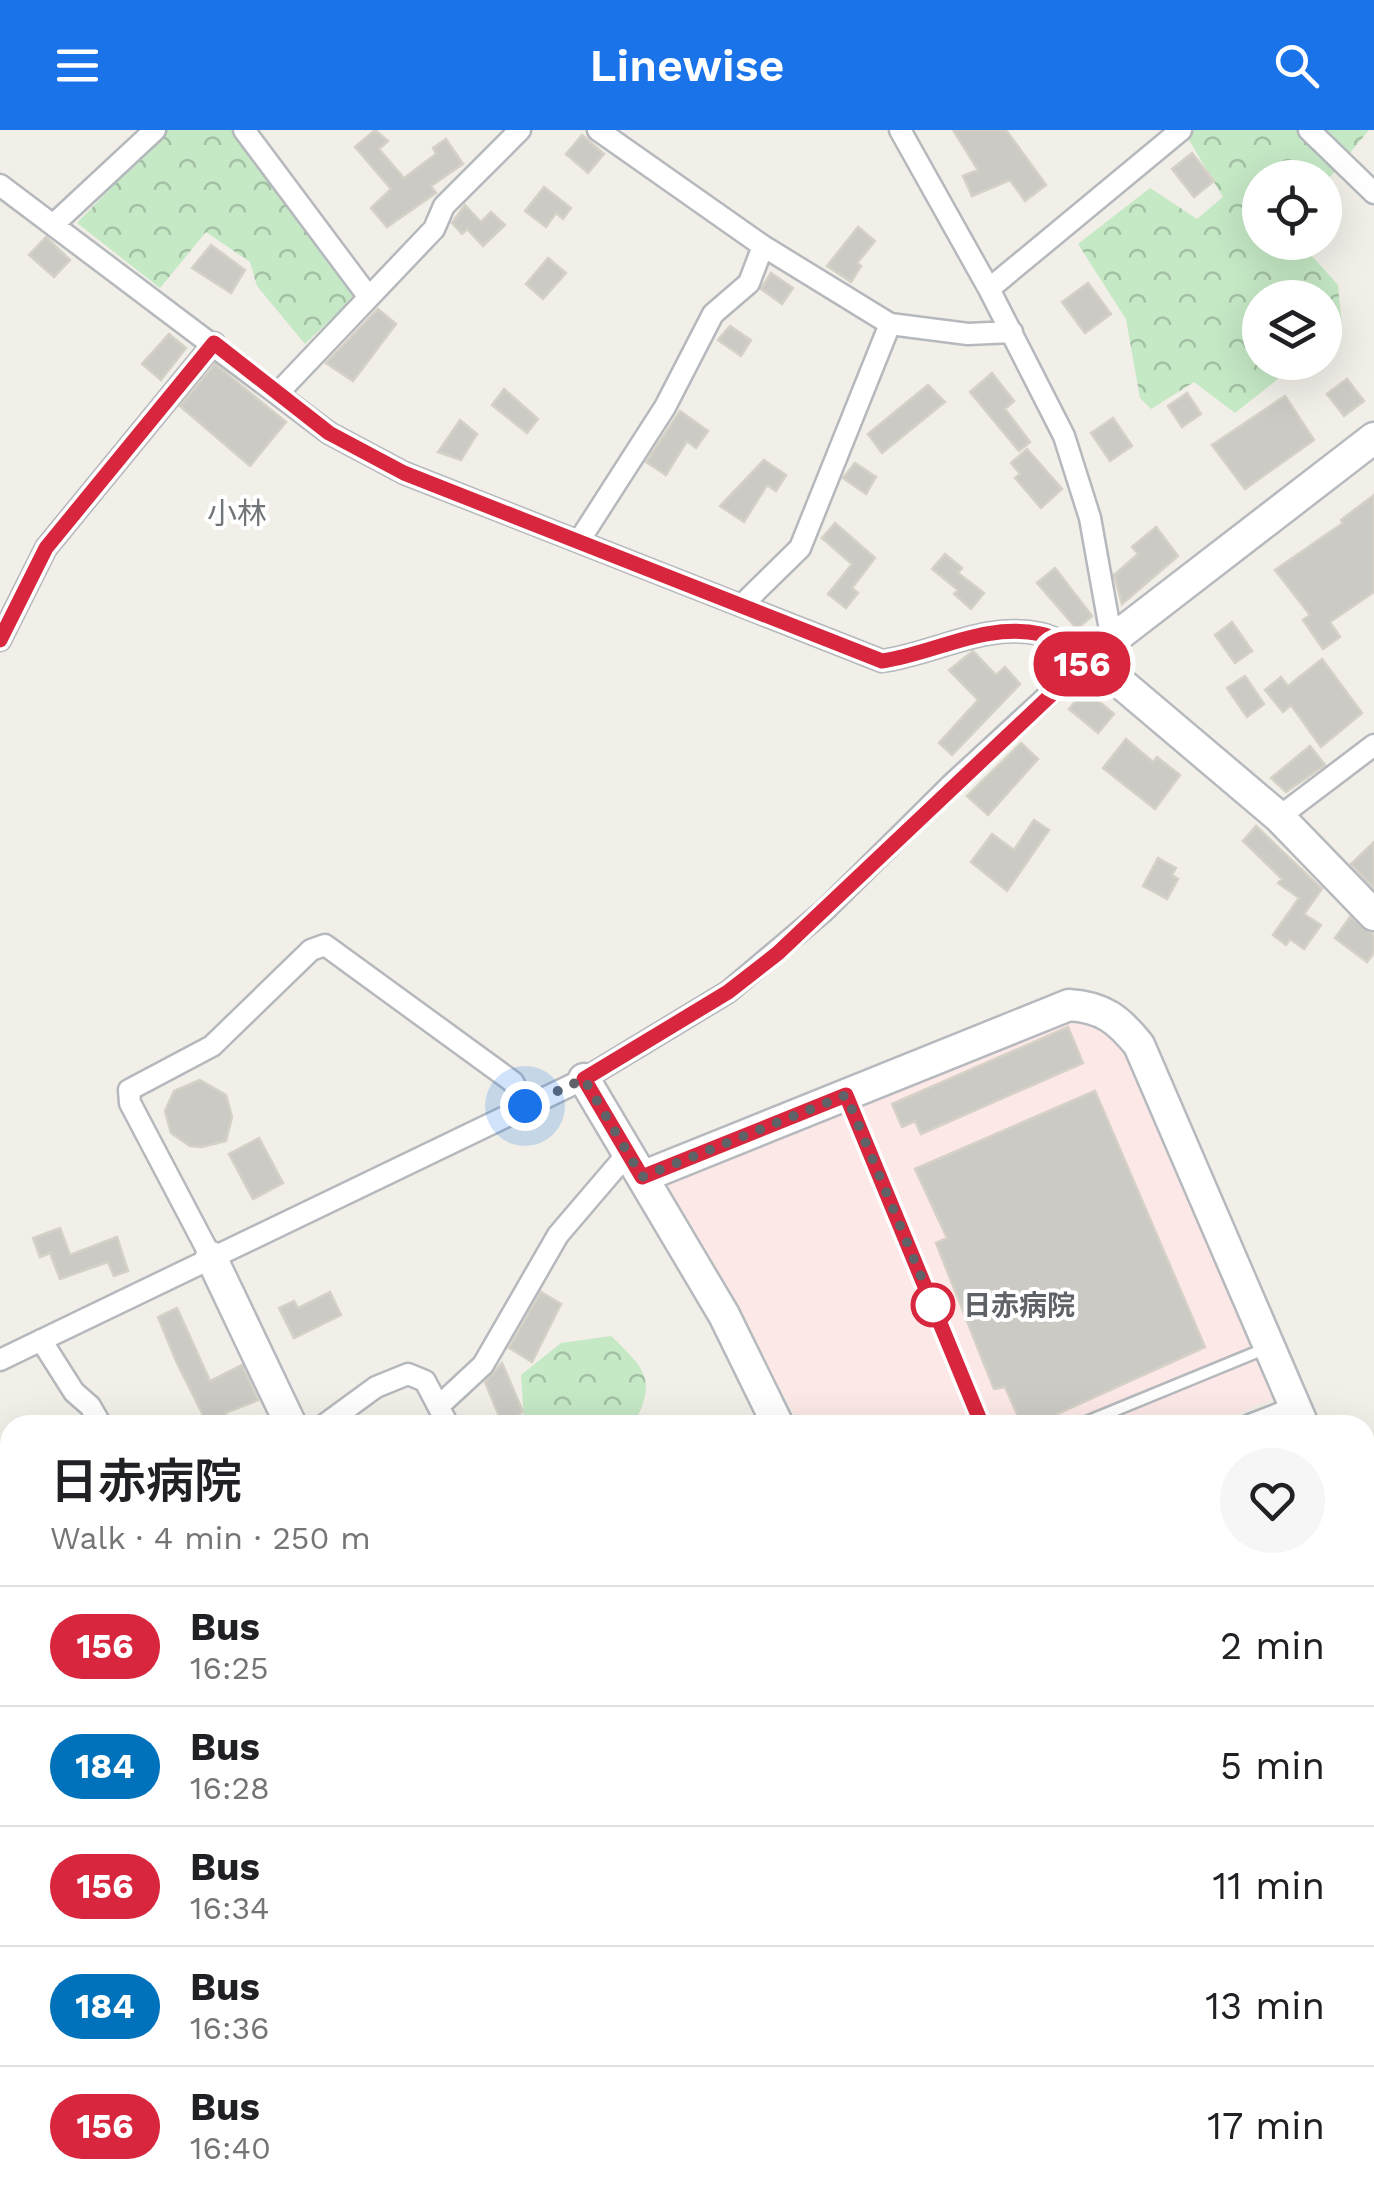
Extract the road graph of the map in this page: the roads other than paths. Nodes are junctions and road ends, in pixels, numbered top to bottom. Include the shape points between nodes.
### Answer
1 (155, 130) edge
2 (244, 130) edge
3 (520, 130) edge
4 (598, 130) edge
5 (900, 130) edge
6 (1182, 130) edge
7 (1309, 130) edge
8 (0, 185) edge
9 (1374, 193) edge
10 (55, 223) junction
11 (763, 246) junction
12 (990, 288) junction
13 (368, 296) junction
14 (890, 324) junction
15 (1012, 332) junction
16 (214, 343) junction
17 (278, 393) junction
18 (1374, 438) edge
19 (578, 541) junction
20 (742, 606) junction
21 (0, 640) edge
22 (1101, 649) junction
23 (1374, 745) edge
24 (1279, 816) junction
25 (1374, 915) edge
26 (584, 1079) junction
27 (846, 1095) junction
28 (525, 1106) junction
29 (636, 1165) junction
30 (211, 1256) junction
31 (41, 1340) junction
32 (1270, 1346) junction
33 (0, 1360) edge
34 (441, 1404) junction
35 (94, 1415) edge
36 (285, 1415) edge
37 (338, 1415) edge
38 (445, 1415) edge
39 (773, 1415) edge
40 (978, 1415) edge
41 (1103, 1415) edge
42 (1300, 1415) edge

1 - 10 street
2 - 13 street
3 - 13 street
4 - 11 street
5 - 12 street
6 - 12 street
7 - 9 street
8 - 10 street
10 - 16 street
11 - 14 street
11 - 19 street via 748,282 712,314 665,407
12 - 15 street
13 - 17 street
14 - 15 street
14 - 20 street via 800,548
15 - 22 street via 1064,436 1090,518
16 - 17 street
16 - 21 street via 46,548
17 - 19 street via 329,433 404,473
18 - 22 street
19 - 20 street
20 - 22 street via 882,661 988,630 1045,634
22 - 24 street
22 - 26 street via 778,953 728,992
23 - 24 street
24 - 25 street
26 - 28 street
26 - 29 street
27 - 29 street
27 - 32 street via 1070,1005 1114,1017 1140,1045
27 - 40 lane
28 - 30 street
28 - 30 street via 513,1082 325,946 311,950 212,1046 128,1090
29 - 34 street via 558,1236 483,1365
29 - 39 street via 724,1315
30 - 31 street
30 - 36 street
31 - 33 street
31 - 35 street
32 - 41 lane
32 - 42 street
34 - 37 street via 425,1382 408,1374
34 - 38 street

